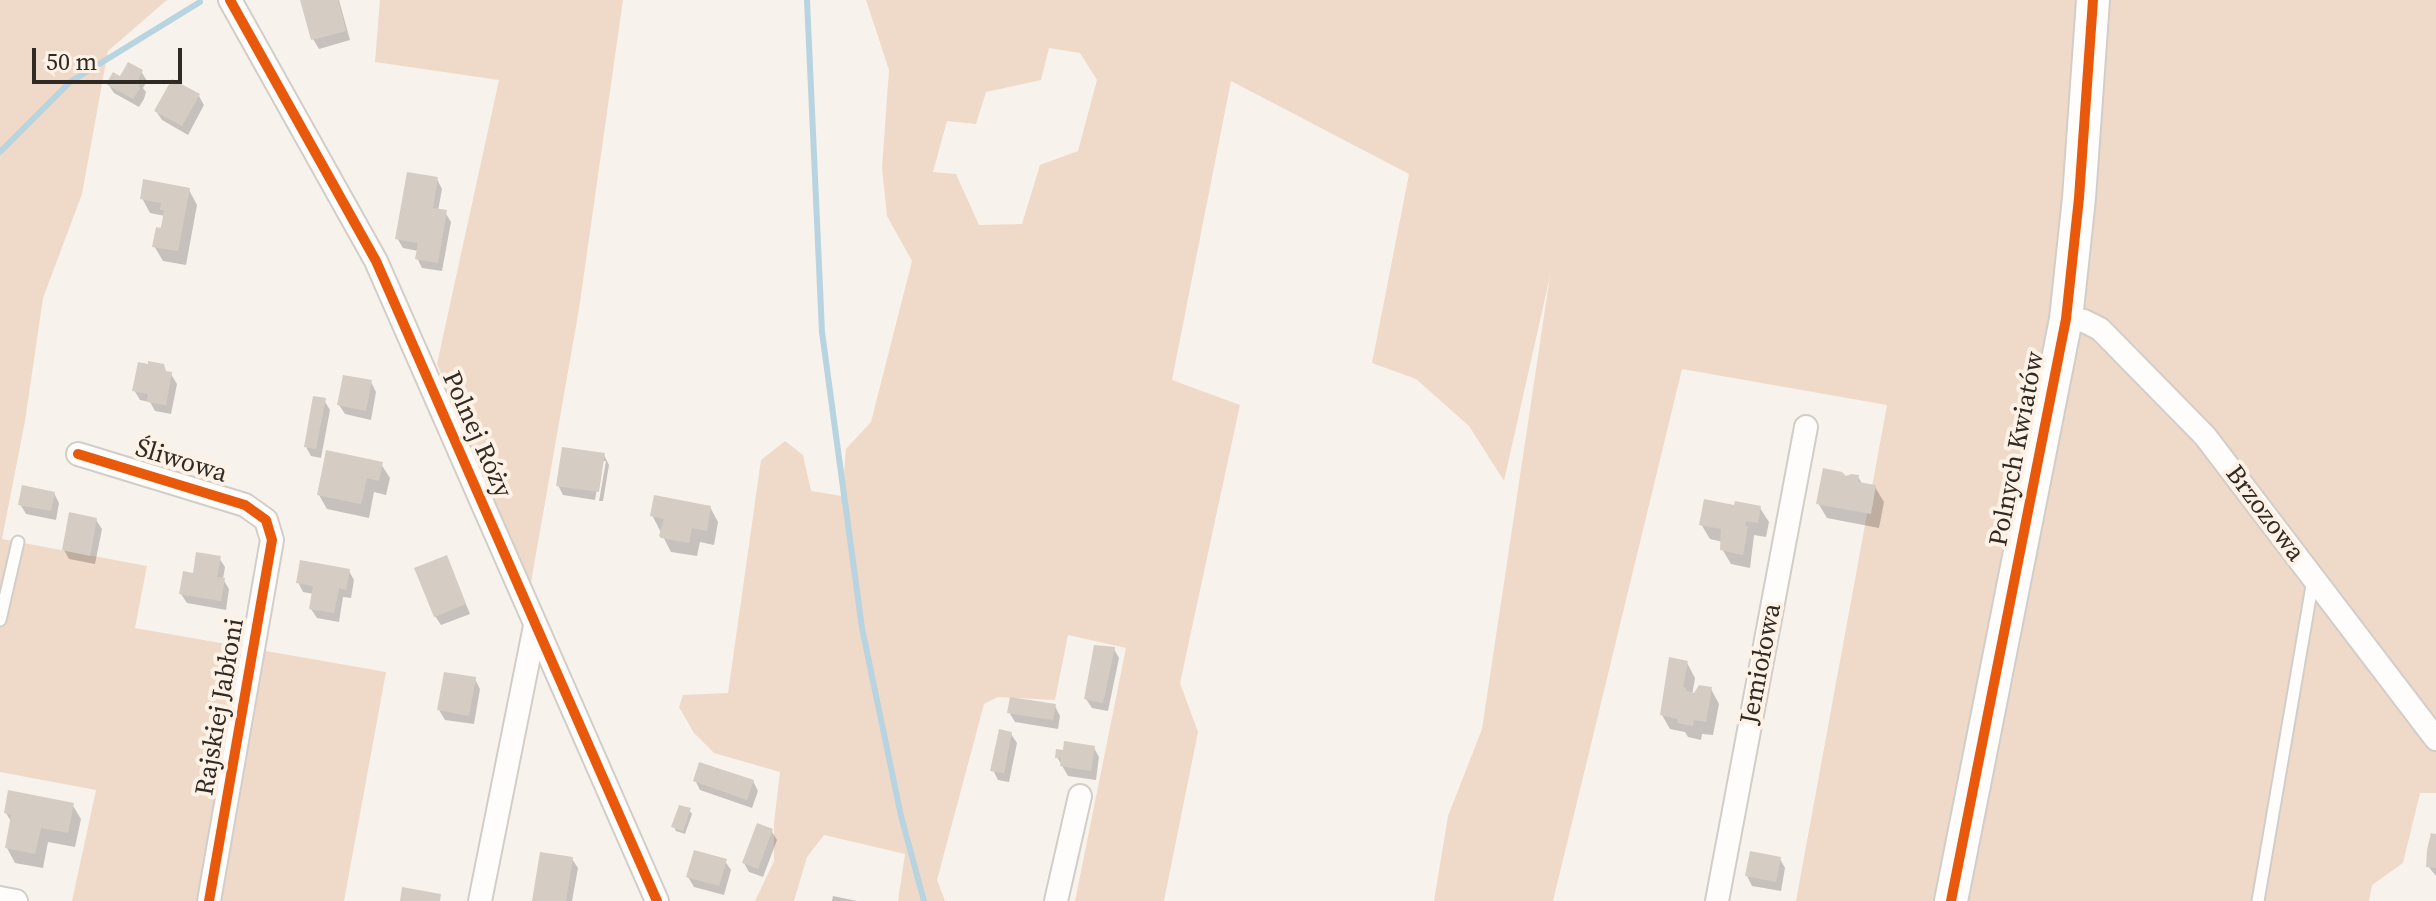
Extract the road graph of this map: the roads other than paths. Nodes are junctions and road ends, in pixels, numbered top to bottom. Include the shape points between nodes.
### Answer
1 (230, 0) edge
2 (2093, 0) edge
3 (2066, 319) junction
4 (1806, 427) dead end
5 (78, 454) dead end
6 (266, 520) joint
7 (18, 542) dead end
8 (2313, 579) junction
9 (0, 620) edge
10 (535, 626) junction
11 (2436, 739) edge
12 (1080, 796) dead end
13 (0, 898) edge
14 (16, 901) edge
15 (209, 901) edge
16 (480, 901) edge
17 (657, 901) edge
18 (1056, 901) edge
19 (1717, 901) edge
20 (1951, 901) edge
21 (2258, 901) edge

1 - 10 street, Polnej Róży via 376,261
2 - 3 street, Polnych Kwiatów
3 - 8 street, Brzozowa via 2100,329 2205,436
3 - 20 street, Polnych Kwiatów
4 - 19 street, Jemiołowa
5 - 6 street, Śliwowa via 245,505
6 - 15 street, Rajskiej Jabłoni via 272,540 267,574
7 - 9 lane
8 - 11 street, Brzozowa
8 - 21 lane
10 - 16 street
10 - 17 street, Polnej Róży
12 - 18 street
13 - 14 street

